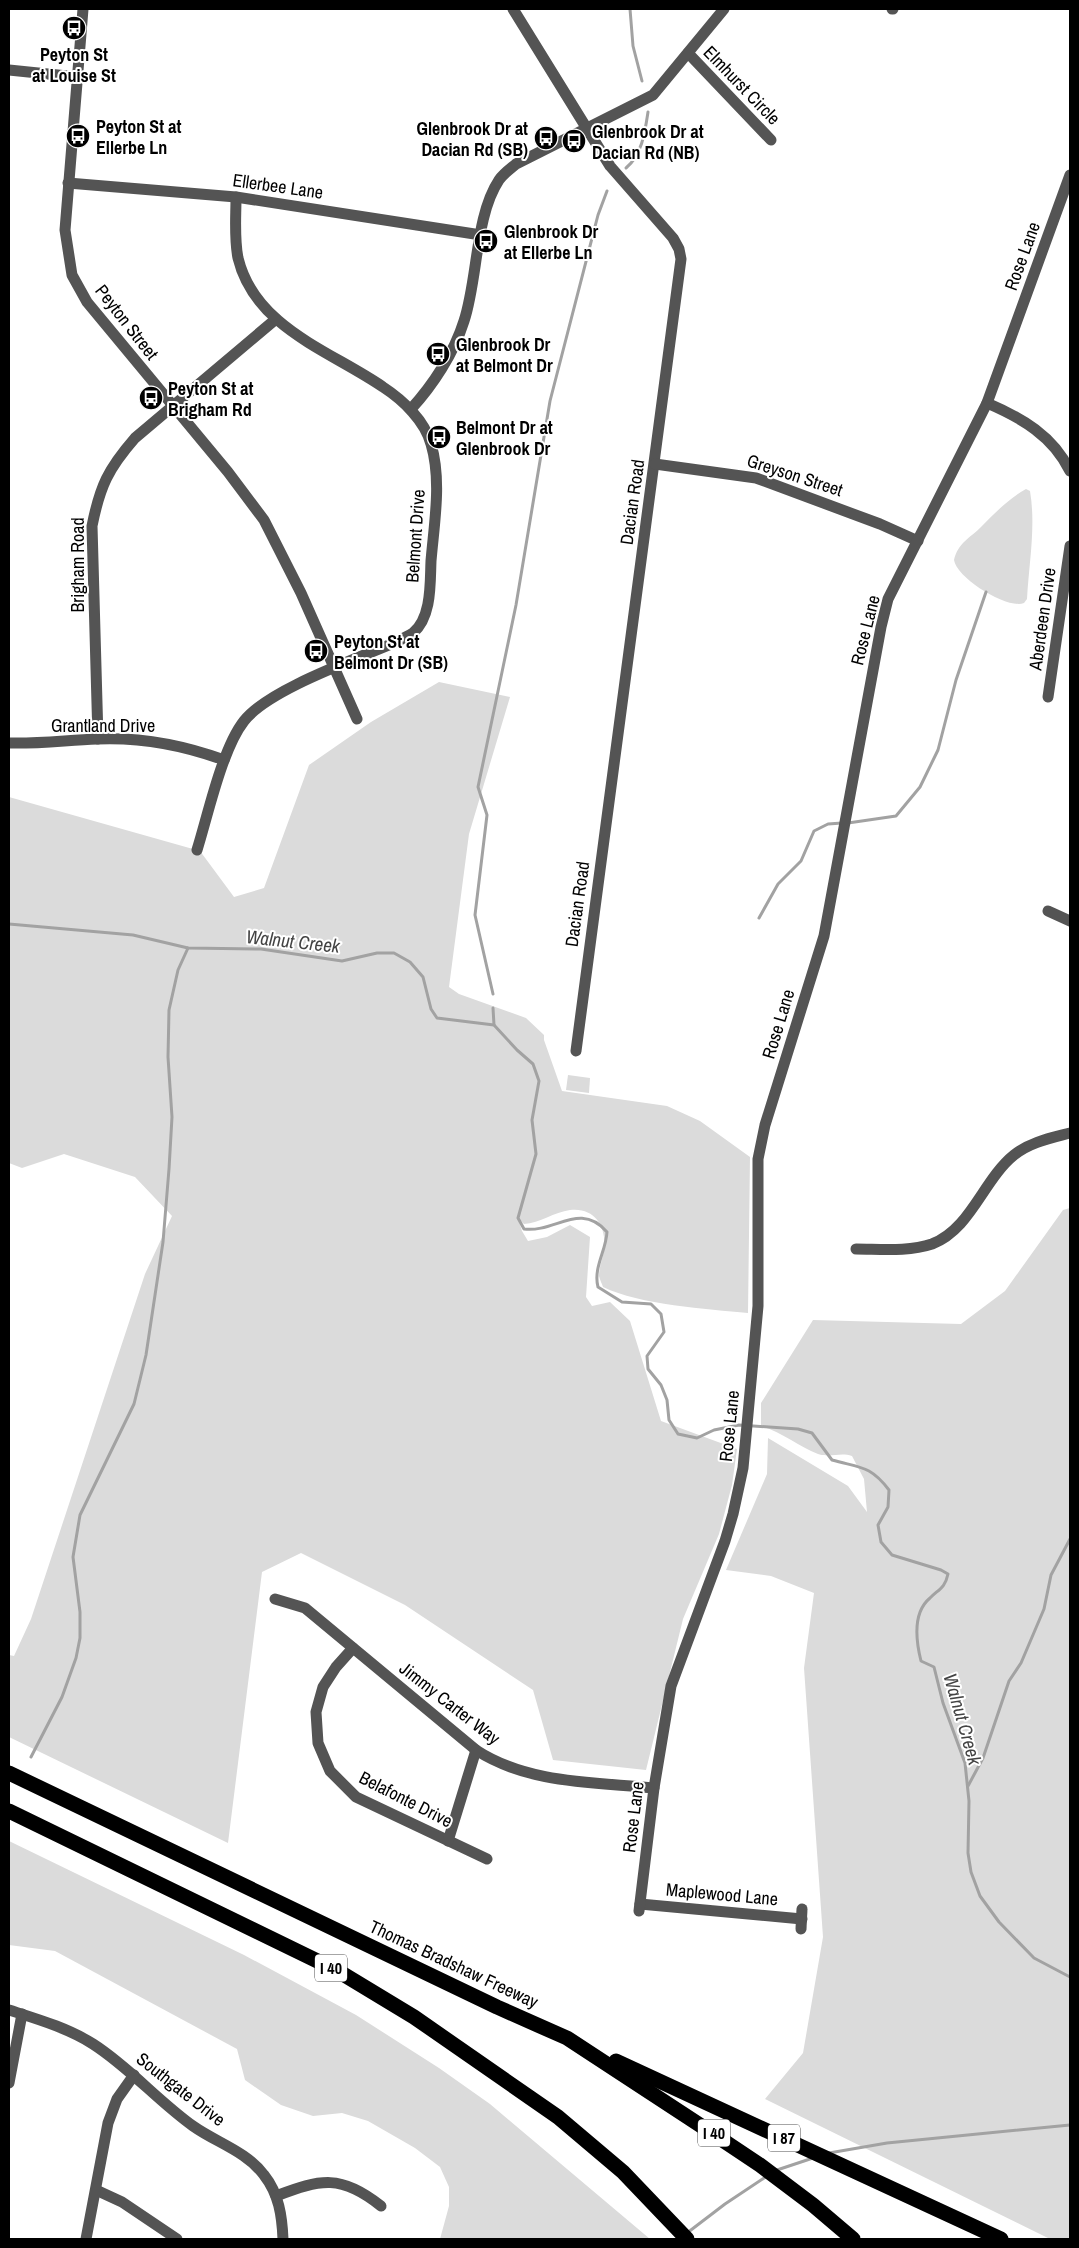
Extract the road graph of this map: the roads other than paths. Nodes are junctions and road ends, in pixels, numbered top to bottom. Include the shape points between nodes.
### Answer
1 (83, 9) edge
2 (513, 9) edge
3 (724, 9) edge
4 (688, 54) junction
5 (9, 70) edge
6 (77, 77) junction
7 (585, 127) junction
8 (771, 140) dead end
9 (1070, 175) edge
10 (68, 184) junction
11 (236, 197) junction
12 (481, 235) junction
13 (276, 319) junction
14 (987, 403) junction
15 (172, 407) junction
16 (411, 409) junction
17 (655, 464) junction
18 (1070, 471) edge
19 (918, 541) junction
20 (1070, 546) edge
21 (335, 669) junction
22 (1048, 697) dead end
23 (357, 718) dead end
24 (98, 739) junction
25 (9, 742) edge
26 (224, 760) junction
27 (197, 850) dead end
28 (1048, 911) dead end
29 (1070, 921) edge
30 (576, 1050) dead end
31 (1070, 1133) edge
32 (856, 1249) dead end
33 (275, 1599) dead end
34 (353, 1648) junction
35 (476, 1750) junction
36 (9, 1773) edge
37 (654, 1788) junction
38 (9, 1811) edge
39 (448, 1841) junction
40 (487, 1858) dead end
41 (639, 1908) joint
42 (801, 1919) dead end
43 (9, 2010) edge
44 (22, 2014) junction
45 (567, 2038) junction
46 (134, 2075) junction
47 (9, 2083) edge
48 (623, 2172) junction
49 (96, 2190) junction
50 (276, 2196) junction
51 (381, 2206) dead end
52 (86, 2239) edge
53 (177, 2239) edge
54 (283, 2239) edge
55 (687, 2239) edge
56 (698, 2239) edge
57 (853, 2239) edge
58 (1002, 2239) edge

1 - 6 street, Peyton Street
2 - 7 street, Dacian Road
3 - 4 street
4 - 7 street via 653,95
4 - 8 street, Elmhurst Circle
5 - 6 street
6 - 10 street, Peyton Street
7 - 12 street via 516,164 500,180 491,197
7 - 17 street, Dacian Road via 610,166 664,227 679,249 681,271
9 - 14 street, Rose Lane
10 - 11 street, Ellerbee Lane
10 - 15 street, Peyton Street via 65,230 72,275 87,302
11 - 12 street, Ellerbee Lane
11 - 13 street, Belmont Drive via 238,258 262,306
12 - 16 street via 464,322 427,391
13 - 15 street, Brigham Road
13 - 16 street, Belmont Drive via 378,383
14 - 18 street via 1015,415 1042,433 1063,457
14 - 19 street, Rose Lane
15 - 21 street, Peyton Street via 264,520
15 - 24 street, Brigham Road via 134,438 117,458 98,492 92,526
16 - 21 street, Belmont Drive via 431,443 436,482 423,620 414,632
17 - 19 street, Greyson Street via 756,478
17 - 30 street, Dacian Road
19 - 37 street, Rose Lane via 888,599 824,936 764,1125 758,1159 758,1306 746,1443 734,1514 671,1686
20 - 22 street, Aberdeen Drive
21 - 23 street, Peyton Street
21 - 26 street, Belmont Drive via 256,708 243,722
24 - 25 street, Grantland Drive
24 - 26 street, Grantland Drive via 152,741 190,747
26 - 27 street, Belmont Drive
28 - 29 street
31 - 32 street via 1033,1144 1013,1156 958,1226 938,1241 915,1248
33 - 34 street, Jimmy Carter Way via 305,1608
34 - 35 street, Jimmy Carter Way
34 - 39 street, Belafonte Drive via 323,1688 316,1712 322,1757 330,1771 356,1797
35 - 37 street, Jimmy Carter Way via 531,1774
35 - 39 street
36 - 45 highway, Thomas Bradshaw Freeway / I 40
37 - 41 street, Rose Lane
38 - 48 highway, I 40 via 338,1971 414,2017 558,2118
39 - 40 street, Belafonte Drive
41 - 42 street, Maplewood Lane
43 - 44 street, Southgate Drive
44 - 46 street, Southgate Drive via 92,2044
44 - 47 street
45 - 57 highway, Thomas Bradshaw Freeway / I 40 via 760,2165
45 - 58 highway, I 87
46 - 49 street via 111,2111
46 - 50 street, Southgate Drive via 188,2122 252,2162 269,2181
48 - 55 highway, I 40
48 - 56 highway
49 - 52 street
49 - 53 street via 122,2202
50 - 51 street via 303,2185 329,2181 354,2188
50 - 54 street, Southgate Drive

